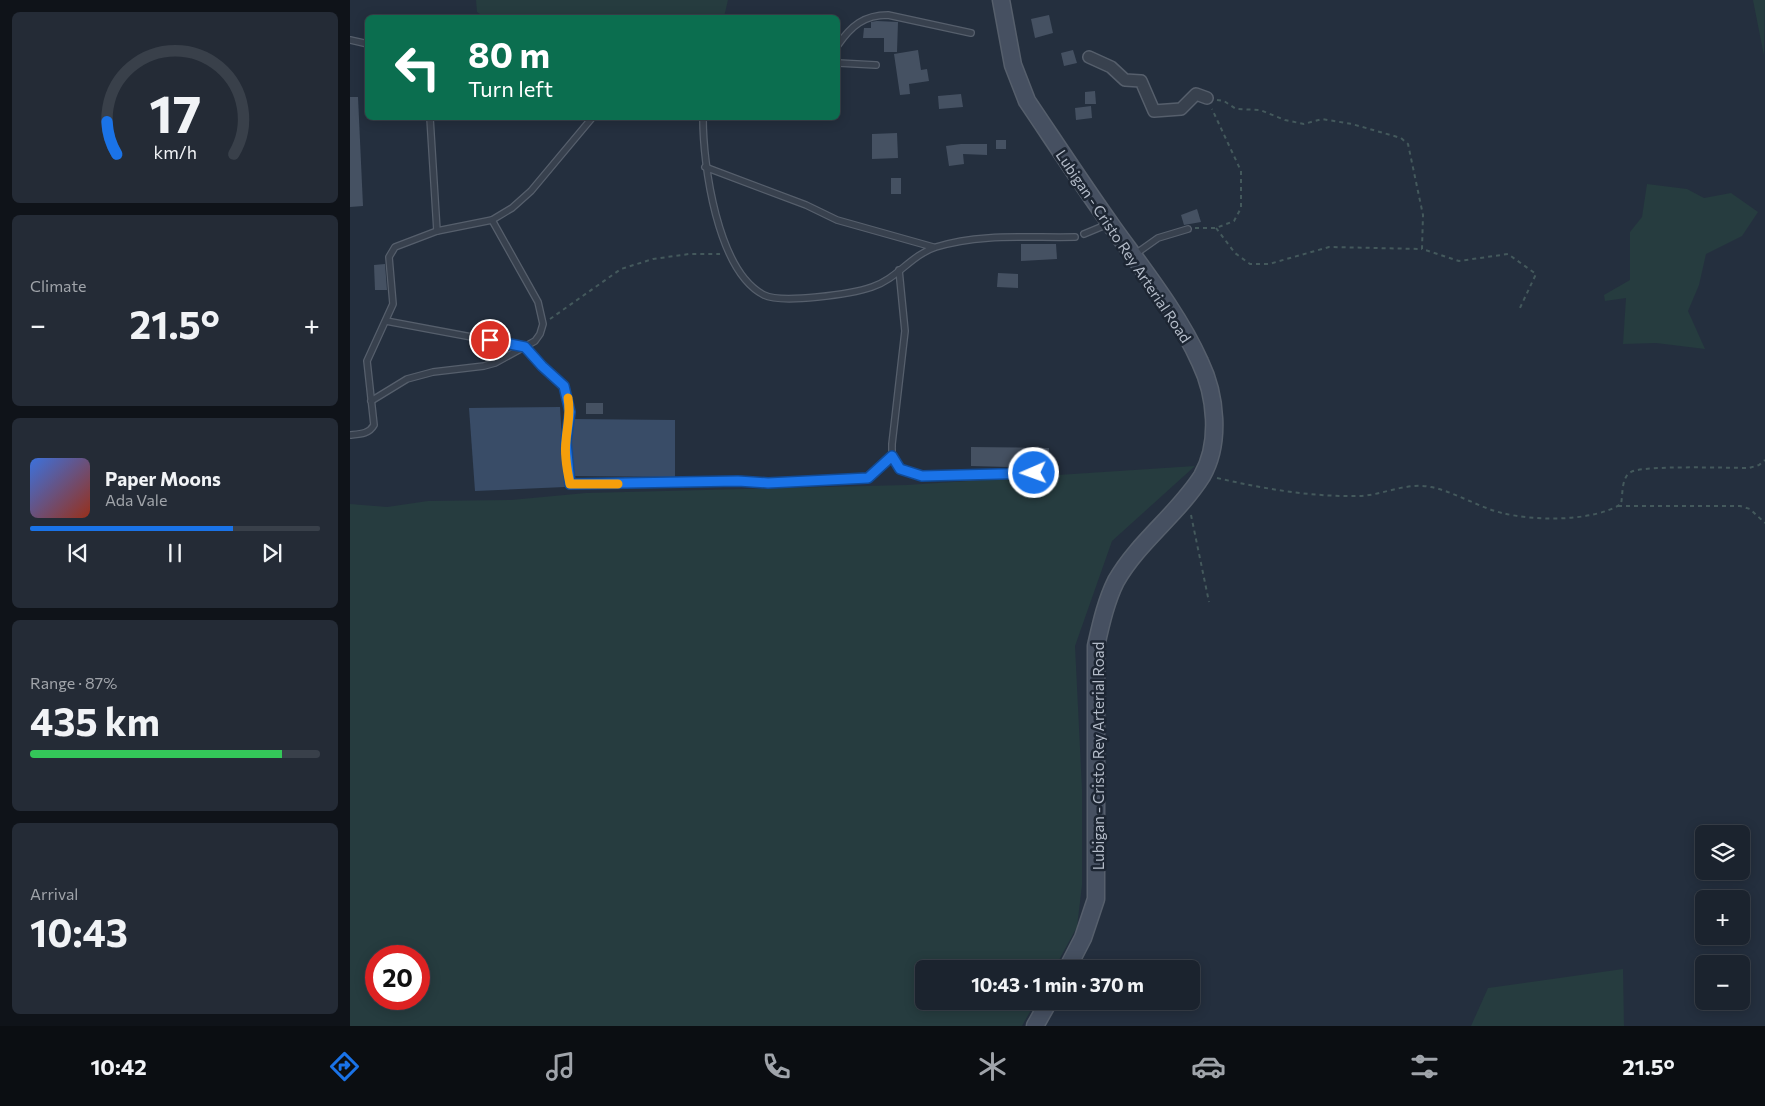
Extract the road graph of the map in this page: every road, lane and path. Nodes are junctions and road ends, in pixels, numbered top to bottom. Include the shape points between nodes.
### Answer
1 (1001, 0) edge
2 (971, 33) dead end
3 (350, 40) edge
4 (840, 42) edge
5 (365, 43) edge
6 (1089, 57) dead end
7 (840, 62) edge
8 (876, 65) dead end
9 (1208, 98) junction
10 (430, 120) edge
11 (590, 120) edge
12 (702, 120) edge
13 (705, 166) junction
14 (492, 220) junction
15 (1110, 223) junction
16 (1216, 228) junction
17 (1188, 229) joint
18 (437, 231) junction
19 (1084, 234) dead end
20 (1076, 237) dead end
21 (934, 248) junction
22 (1422, 250) junction
23 (730, 254) junction
24 (1133, 256) junction
25 (899, 270) junction
26 (1519, 310) dead end
27 (386, 321) junction
28 (543, 324) junction
29 (525, 347) junction
30 (371, 401) junction
31 (350, 434) edge
32 (892, 456) junction
33 (1765, 460) edge
34 (1034, 473) dead end
35 (1203, 474) junction
36 (1188, 496) junction
37 (1618, 506) junction
38 (1765, 523) edge
39 (1209, 602) dead end
40 (1072, 960) edge
41 (1044, 1010) edge
42 (1035, 1026) edge

1 - 15 main road, Lubigan - Cristo Rey Arterial Road via 1013,65 1027,101
2 - 4 lane via 877,15 856,24
3 - 5 lane
6 - 9 street via 1111,67 1126,80 1142,81 1154,111 1180,110 1196,94
7 - 8 lane
9 - 16 path via 1241,171 1241,208 1234,221
9 - 22 path via 1224,101 1236,109 1260,110 1294,122 1304,124 1322,119 1381,130 1401,138 1408,144 1423,215
10 - 18 lane
11 - 14 lane via 531,191
12 - 13 lane
13 - 21 lane via 837,220
13 - 23 lane
14 - 18 lane
14 - 28 lane via 538,302
15 - 19 lane
15 - 24 main road, Lubigan - Cristo Rey Arterial Road
16 - 17 path
16 - 22 path via 1235,253 1250,264 1269,264 1329,247
17 - 24 lane via 1158,238
18 - 27 lane via 391,250 393,304
20 - 21 lane via 973,238
21 - 25 lane via 920,253
22 - 26 path via 1459,260 1508,254 1536,274
23 - 25 lane via 754,289 778,299 870,288 885,282
23 - 28 path via 689,254 653,259 621,269
24 - 35 main road, Lubigan - Cristo Rey Arterial Road via 1178,321 1201,363 1210,390 1214,418 1211,451
25 - 32 lane via 905,331
27 - 29 lane
27 - 30 lane via 367,358
28 - 29 lane via 535,341
29 - 30 lane via 484,366 433,372 407,379
29 - 32 lane via 564,386 570,412 566,442 570,484 768,483 868,478
30 - 31 lane via 375,420 371,430
32 - 34 lane via 900,469 922,476
33 - 37 path via 1749,468 1631,472 1624,479 1624,494
35 - 36 main road, Lubigan - Cristo Rey Arterial Road
35 - 37 path via 1301,495 1362,496 1404,487 1430,487 1502,514 1543,518 1584,516 1610,511
36 - 39 path
36 - 40 main road, Lubigan - Cristo Rey Arterial Road via 1129,562 1116,582 1102,618 1096,646 1096,899
37 - 38 path via 1740,506 1750,509
41 - 42 main road

